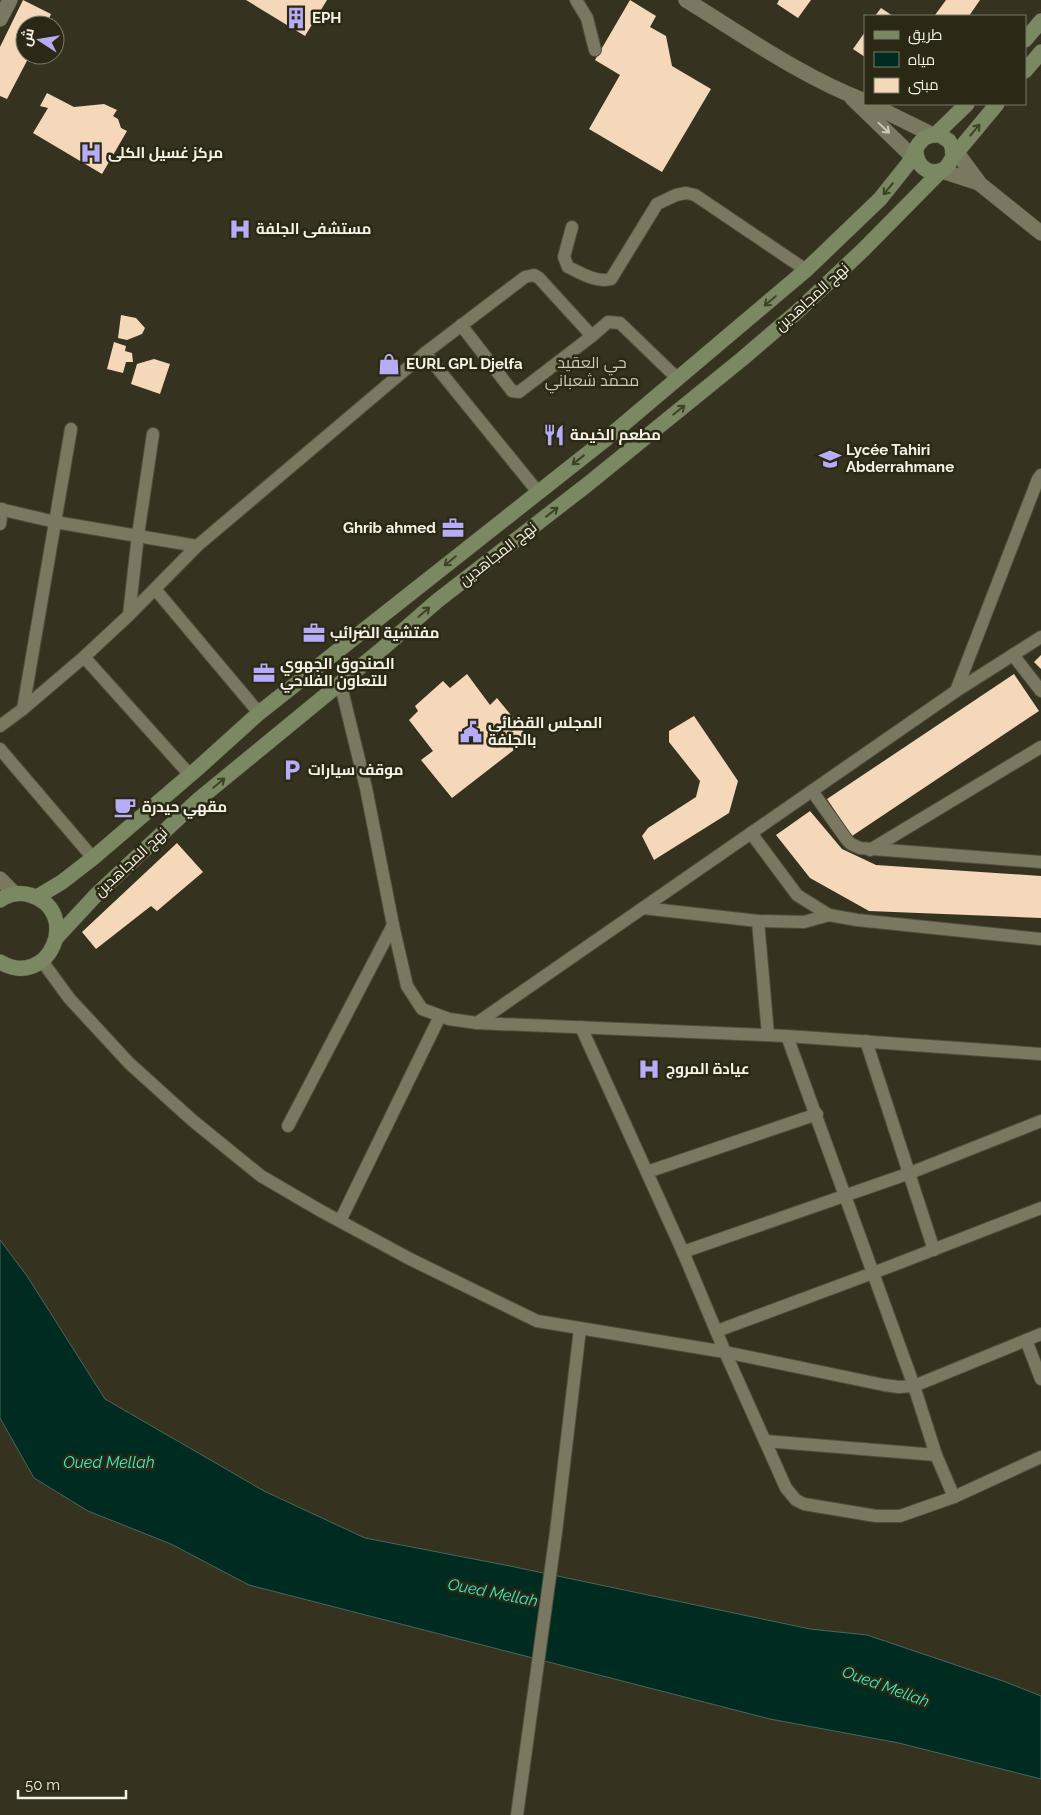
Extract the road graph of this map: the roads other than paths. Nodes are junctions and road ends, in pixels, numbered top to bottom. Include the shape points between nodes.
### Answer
1 (10, 0) edge
2 (576, 0) edge
3 (686, 0) edge
4 (0, 19) edge
5 (1041, 21) edge
6 (1026, 39) edge
7 (595, 50) dead end
8 (1041, 52) edge
9 (1026, 70) edge
10 (849, 95) junction
11 (864, 101) edge
12 (872, 105) edge
13 (966, 105) edge
14 (996, 105) edge
15 (934, 135) junction
16 (954, 152) junction
17 (916, 156) junction
18 (942, 171) junction
19 (980, 184) junction
20 (572, 227) dead end
21 (1041, 233) edge
22 (806, 270) junction
23 (461, 325) junction
24 (592, 336) junction
25 (425, 353) junction
26 (678, 379) junction
27 (71, 429) dead end
28 (153, 434) dead end
29 (1041, 475) edge
30 (538, 492) junction
31 (1, 509) edge
32 (55, 522) junction
33 (0, 524) edge
34 (138, 535) junction
35 (197, 546) junction
36 (155, 589) junction
37 (129, 615) junction
38 (1041, 637) edge
39 (1013, 655) junction
40 (84, 657) junction
41 (340, 682) junction
42 (956, 691) junction
43 (1041, 691) edge
44 (23, 710) junction
45 (259, 713) junction
46 (0, 726) edge
47 (1041, 747) edge
48 (0, 749) edge
49 (190, 775) junction
50 (812, 791) junction
51 (751, 833) junction
52 (870, 850) junction
53 (93, 858) junction
54 (1041, 862) edge
55 (0, 879) edge
56 (15, 894) junction
57 (37, 897) junction
58 (0, 900) edge
59 (643, 908) junction
60 (830, 915) junction
61 (758, 921) junction
62 (393, 926) junction
63 (57, 937) junction
64 (1041, 939) edge
65 (42, 961) junction
66 (5, 966) edge
67 (440, 1016) junction
68 (477, 1024) junction
69 (581, 1027) junction
70 (768, 1035) junction
71 (787, 1036) junction
72 (866, 1041) junction
73 (1041, 1054) edge
74 (817, 1114) junction
75 (1041, 1121) edge
76 (288, 1126) dead end
77 (647, 1172) junction
78 (910, 1173) junction
79 (846, 1195) junction
80 (1041, 1208) edge
81 (340, 1221) junction
82 (934, 1250) junction
83 (683, 1252) junction
84 (873, 1273) junction
85 (580, 1329) junction
86 (716, 1330) junction
87 (1041, 1334) edge
88 (1026, 1340) junction
89 (725, 1352) junction
90 (1041, 1379) edge
91 (914, 1386) junction
92 (765, 1441) junction
93 (936, 1455) junction
94 (1041, 1457) edge
95 (954, 1497) junction
96 (517, 1815) edge

1 - 4 street
2 - 7 street via 587,18
3 - 10 street via 786,62
5 - 6 main road
8 - 9 main road
10 - 11 street
10 -> 17 street
12 - 15 street
13 - 15 main road
16 -> 14 main road
15 - 16 main road via 945,138
15 - 17 main road via 920,141
16 - 18 main road via 950,165
16 - 19 street
17 - 18 main road via 927,171
17 -> 22 main road, نهج المجاهدين via 880,199
18 - 19 street
41 -> 18 main road, نهج المجاهدين via 742,359 828,285
19 - 21 street
20 - 22 street via 564,257 568,266 597,280 604,280 611,278 657,204 676,195 695,194
22 -> 26 main road, نهج المجاهدين
23 - 24 street via 525,277 534,275
23 - 24 street via 516,393
23 - 25 street
24 - 26 street via 608,322 620,323
25 - 30 street
25 - 35 street
26 -> 30 main road, نهج المجاهدين
27 - 32 street
28 - 34 street
29 - 42 street
30 -> 45 main road, نهج المجاهدين
31 - 32 street
31 - 33 street
32 - 34 street
32 - 44 street
34 - 35 street
34 - 37 street
35 - 36 street
36 - 37 street
36 - 45 street
37 - 40 street
38 - 39 street
39 - 42 street
39 - 43 street
40 - 44 street
40 - 49 street
41 - 62 street via 366,788
63 -> 41 main road, نهج المجاهدين via 97,894 198,800
42 - 50 street
44 - 46 street
45 - 49 main road, نهج المجاهدين
47 - 52 street
48 - 53 street
49 - 53 main road, نهج المجاهدين
50 - 51 street
50 - 52 street via 851,844
51 - 59 street
51 - 60 street via 797,894
52 - 54 street
53 - 57 main road, نهج المجاهدين
55 - 56 street
56 - 57 main road
56 - 58 main road
57 - 63 main road via 53,914
59 - 61 street
59 - 68 street
60 - 61 street via 804,922
60 - 64 street
61 - 70 street
62 - 67 street via 407,986 422,1008
62 - 76 street
63 - 65 main road, نهج المجاهدين via 49,955
65 - 66 main road via 33,966
65 - 81 street via 69,998 129,1063 192,1120 261,1176
67 - 68 street
67 - 81 street
68 - 69 street
69 - 70 street
69 - 77 street
70 - 71 street
71 - 72 street
71 - 74 street
72 - 73 street
72 - 78 street
74 - 77 street
74 - 79 street
75 - 78 street
77 - 83 street
78 - 79 street
78 - 82 street
79 - 83 street
79 - 84 street
80 - 82 street
81 - 85 street via 537,1321
82 - 84 street
83 - 86 street
84 - 86 street
84 - 91 street
85 - 89 street
85 - 96 street
86 - 89 street
87 - 88 street
88 - 90 street
88 - 91 street
89 - 91 street via 884,1385
89 - 92 street
91 - 93 street
92 - 93 street
92 - 95 street via 786,1488 804,1504 876,1516 900,1516
93 - 95 street
94 - 95 street

